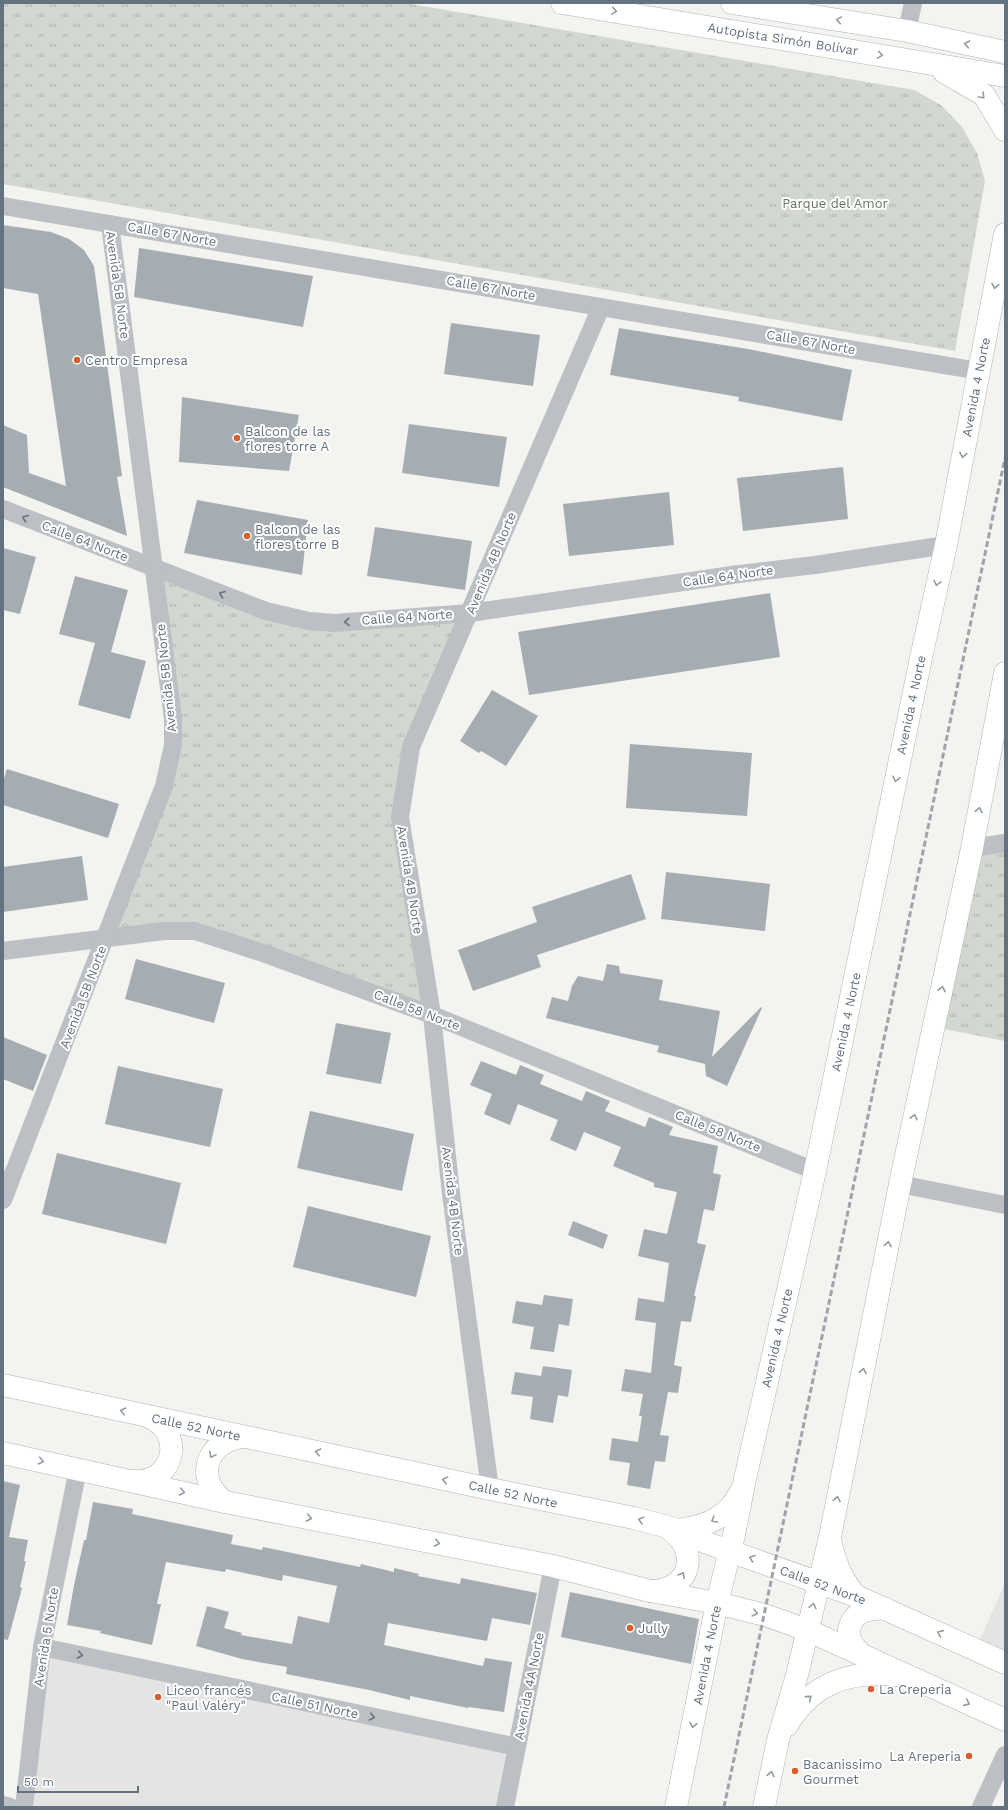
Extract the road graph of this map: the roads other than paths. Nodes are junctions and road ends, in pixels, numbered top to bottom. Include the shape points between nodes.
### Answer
1 (562, 3) edge
2 (732, 3) edge
3 (913, 3) edge
4 (908, 31) junction
5 (1005, 52) edge
6 (925, 62) junction
7 (1005, 76) edge
8 (1005, 130) edge
9 (3, 206) edge
10 (110, 224) junction
11 (1005, 234) edge
12 (601, 307) junction
13 (979, 371) junction
14 (3, 509) edge
15 (946, 545) junction
16 (153, 567) junction
17 (470, 612) junction
18 (1005, 673) edge
19 (1005, 843) edge
20 (972, 848) junction
21 (106, 939) junction
22 (3, 951) edge
23 (432, 1015) junction
24 (815, 1171) junction
25 (900, 1184) junction
26 (3, 1200) edge
27 (1005, 1205) edge
28 (3, 1385) edge
29 (148, 1416) junction
30 (244, 1437) junction
31 (3, 1453) edge
32 (78, 1469) junction
33 (745, 1479) junction
34 (131, 1480) junction
35 (490, 1489) junction
36 (225, 1502) junction
37 (673, 1529) junction
38 (830, 1537) junction
39 (730, 1550) junction
40 (553, 1566) junction
41 (818, 1581) junction
42 (650, 1591) junction
43 (717, 1604) junction
44 (870, 1605) junction
45 (807, 1630) junction
46 (42, 1647) junction
47 (858, 1651) junction
48 (1005, 1663) edge
49 (906, 1676) junction
50 (1005, 1720) edge
51 (778, 1740) junction
52 (517, 1747) junction
53 (1005, 1755) edge
54 (3, 1805) edge
55 (10, 1807) edge
56 (24, 1807) edge
57 (505, 1807) edge
58 (676, 1807) edge
59 (764, 1807) edge
60 (981, 1807) edge

1 -> 6 main road, Autopista Simón Bolívar
4 -> 2 main road
3 - 4 street
5 -> 4 main road
6 - 7 main road, Autopista Simón Bolívar
6 -> 8 main road via 984,94
9 - 10 street, Calle 67 Norte
10 - 12 street, Calle 67 Norte
10 - 16 street, Avenida 5B Norte
11 -> 13 main road, Avenida 4 Norte
12 - 13 street, Calle 67 Norte
12 - 17 street, Avenida 4B Norte
13 -> 15 main road, Avenida 4 Norte
16 -> 14 street, Calle 64 Norte
15 - 17 street, Calle 64 Norte
15 -> 24 main road, Avenida 4 Norte
17 -> 16 street, Calle 64 Norte via 334,623 309,621 266,611
16 - 21 street, Avenida 5B Norte via 174,719 173,745 164,786
17 - 23 street, Avenida 4B Norte via 411,747 400,817
20 -> 18 main road
19 - 20 street
25 -> 20 main road
21 - 22 street, Calle 58 Norte
21 - 23 street, Calle 58 Norte via 164,931 195,931
21 - 26 street, Avenida 5B Norte
23 - 24 street, Calle 58 Norte
23 - 35 street, Avenida 4B Norte
24 - 33 main road, Avenida 4 Norte
25 - 27 street
38 -> 25 main road
29 -> 28 main road, Calle 52 Norte
29 - 30 main road, Calle 52 Norte
29 - 34 main road via 165,1428 172,1446 171,1457 160,1474 151,1479
35 -> 30 main road, Calle 52 Norte
30 -> 36 main road via 235,1437 220,1445 207,1466 209,1483
31 -> 32 main road
32 - 34 main road
32 - 46 street, Avenida 5 Norte
33 -> 37 main road via 736,1499 722,1515 710,1523
33 - 39 main road, Avenida 4 Norte
34 -> 36 main road
37 -> 35 main road, Calle 52 Norte via 634,1518
36 -> 40 main road
37 - 39 main road, Calle 52 Norte
42 -> 37 main road via 660,1591 674,1584 685,1573 688,1553
38 - 41 main road
38 - 44 main road via 834,1558 845,1583
41 -> 39 main road, Calle 52 Norte
39 - 43 main road, Avenida 4 Norte
40 - 42 main road
40 - 52 street, Avenida 4A Norte
41 - 44 main road, Calle 52 Norte
45 -> 41 main road
42 - 43 main road
43 -> 45 main road via 765,1615
43 -> 58 main road, Avenida 4 Norte
44 - 47 main road via 857,1615 850,1627 851,1641
48 -> 44 main road, Calle 52 Norte
45 - 47 main road
45 - 51 main road
46 -> 52 street, Calle 51 Norte
46 - 56 street, Avenida 5 Norte
47 - 49 main road
49 -> 50 main road
51 -> 49 main road via 802,1705 818,1691 836,1681 859,1674
59 -> 51 main road
52 - 57 street, Avenida 4A Norte
53 - 60 street
54 - 55 street

